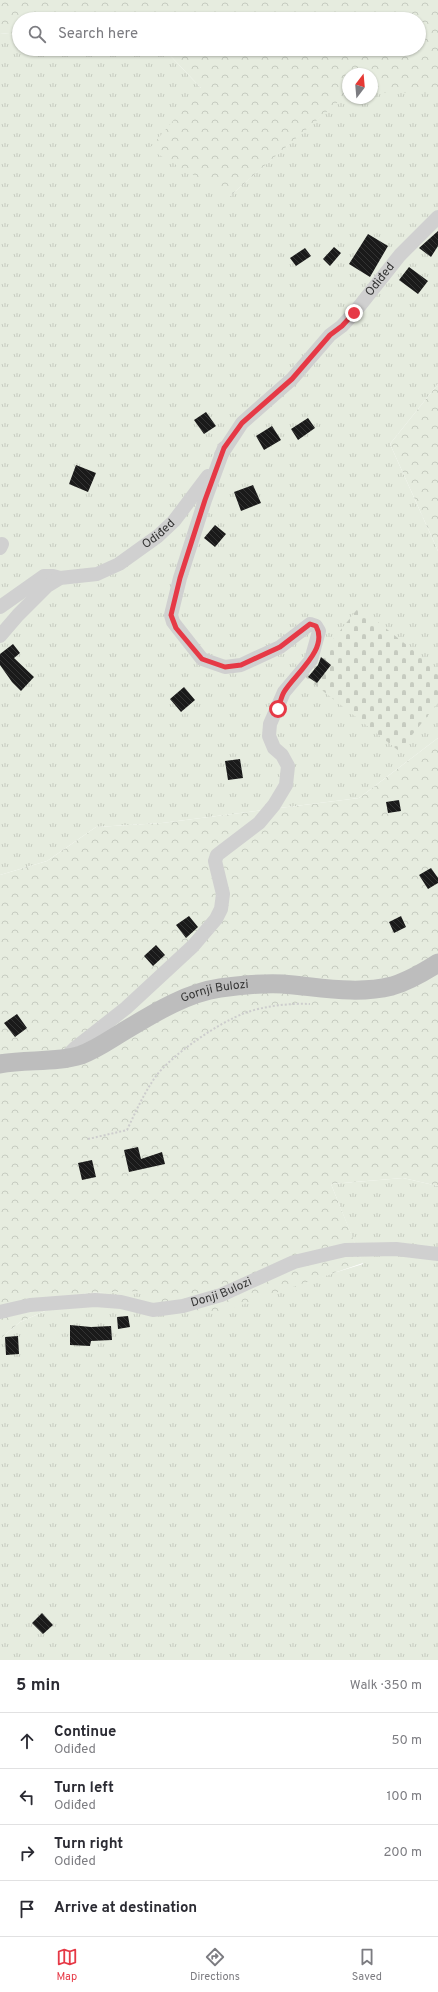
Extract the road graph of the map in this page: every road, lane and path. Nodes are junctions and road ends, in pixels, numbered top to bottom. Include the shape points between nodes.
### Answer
1 (438, 217) edge
2 (224, 448) junction
3 (60, 578) junction
4 (0, 607) edge
5 (0, 636) edge
6 (438, 963) edge
7 (314, 1004) dead end
8 (66, 1058) junction
9 (0, 1064) edge
10 (88, 1139) dead end
11 (438, 1254) edge
12 (0, 1312) edge

1 - 2 street, Odiđed via 400,255 354,313 330,335 292,379 242,423
2 - 3 street, Odiđed via 195,495 158,536 119,564 97,574
2 - 8 street, Odiđed via 180,578 171,615 176,628 202,659 225,667 241,665 260,657 280,647 304,627 310,624 316,626 319,631 318,641 311,660 284,692 270,724 269,736 274,748 282,755 288,766 286,785 259,823 217,855 215,862 223,894 216,919 193,946 126,1008
3 - 4 street, Odiđed via 44,576
3 - 5 street, Odiđed via 47,586
6 - 8 street, Gornji Bulozi via 406,981 376,989 320,989 284,984 249,984 218,988 189,997 95,1049
7 - 10 path via 274,1006 245,1013 203,1036 172,1059 157,1076 142,1098 127,1130
8 - 9 street, Gornji Bulozi
11 - 12 street, Donji Bulozi via 396,1249 345,1250 294,1262 221,1295 183,1306 153,1310 121,1302 95,1300 30,1305

